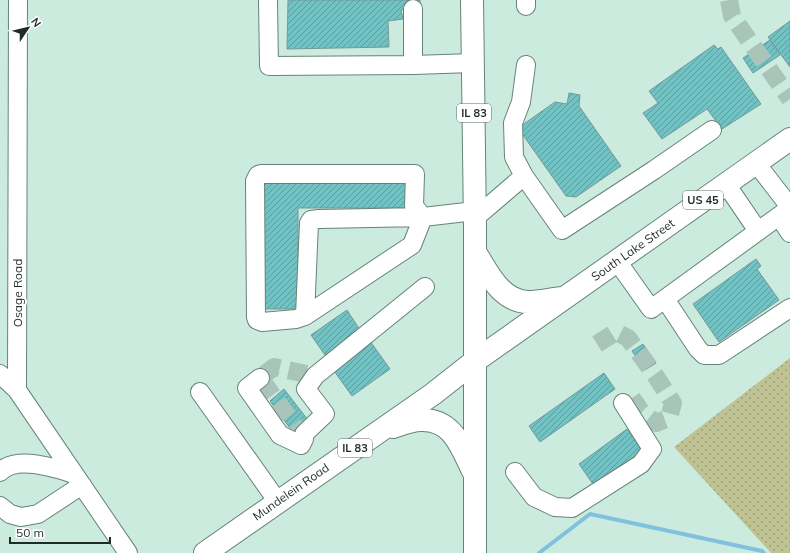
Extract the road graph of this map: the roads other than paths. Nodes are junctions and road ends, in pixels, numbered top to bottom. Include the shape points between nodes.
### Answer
1 (18, 0) edge
2 (268, 0) edge
3 (472, 0) edge
4 (413, 9) dead end
5 (472, 63) junction
6 (413, 65) junction
7 (526, 65) dead end
8 (712, 130) dead end
9 (790, 139) edge
10 (756, 163) junction
11 (524, 176) junction
12 (726, 184) junction
13 (786, 211) edge
14 (475, 215) junction
15 (423, 217) junction
16 (758, 231) junction
17 (790, 233) edge
18 (475, 252) junction
19 (617, 261) junction
20 (425, 287) dead end
21 (566, 297) junction
22 (665, 299) junction
23 (790, 308) edge
24 (305, 316) junction
25 (475, 361) junction
26 (0, 374) edge
27 (260, 378) dead end
28 (17, 390) junction
29 (200, 392) dead end
30 (623, 403) dead end
31 (381, 430) junction
32 (0, 472) edge
33 (515, 472) dead end
34 (475, 474) junction
35 (78, 480) junction
36 (278, 502) junction
37 (0, 506) edge
38 (128, 553) edge
39 (205, 553) edge
40 (475, 553) edge

1 - 28 street, Osage Road
2 - 6 street via 270,66
3 - 5 main road, IL 83
4 - 6 street
5 - 6 street
5 - 14 main road, IL 83
7 - 11 street via 520,102 513,123 514,157
8 - 11 street via 562,230
9 - 10 main road, South Lake Street / US 45
10 - 12 main road, South Lake Street / US 45
10 - 13 street
11 - 14 street
12 - 16 street
12 - 19 main road, South Lake Street / US 45
13 - 16 street
13 - 17 street
14 - 15 street
14 - 18 main road, IL 83
15 - 24 street via 412,245
15 - 24 street via 311,220
15 - 24 street via 414,206 415,174 258,175 255,181 256,317 262,322
16 - 22 street
18 - 21 main road via 501,290 511,298 526,302
18 - 25 main road, IL 83
19 - 21 main road, South Lake Street / US 45
19 - 22 street via 651,309
20 - 27 street via 315,376 306,389 325,414 304,434 301,444 280,435 246,388
21 - 25 main road, South Lake Street / US 45
22 - 23 street via 704,355 719,355
25 - 31 main road, Mundelein Road / IL 83
25 - 34 main road
26 - 28 street
28 - 35 street
29 - 36 street
30 - 33 street via 652,449 641,464 572,508 555,507 534,497
31 - 34 main road via 420,420 436,421 450,430
31 - 36 main road, Mundelein Road / IL 83
32 - 35 street via 4,468 18,464 46,465
34 - 40 main road
35 - 37 street via 38,514 21,517 10,514
35 - 38 street
36 - 39 main road, Mundelein Road / IL 83

